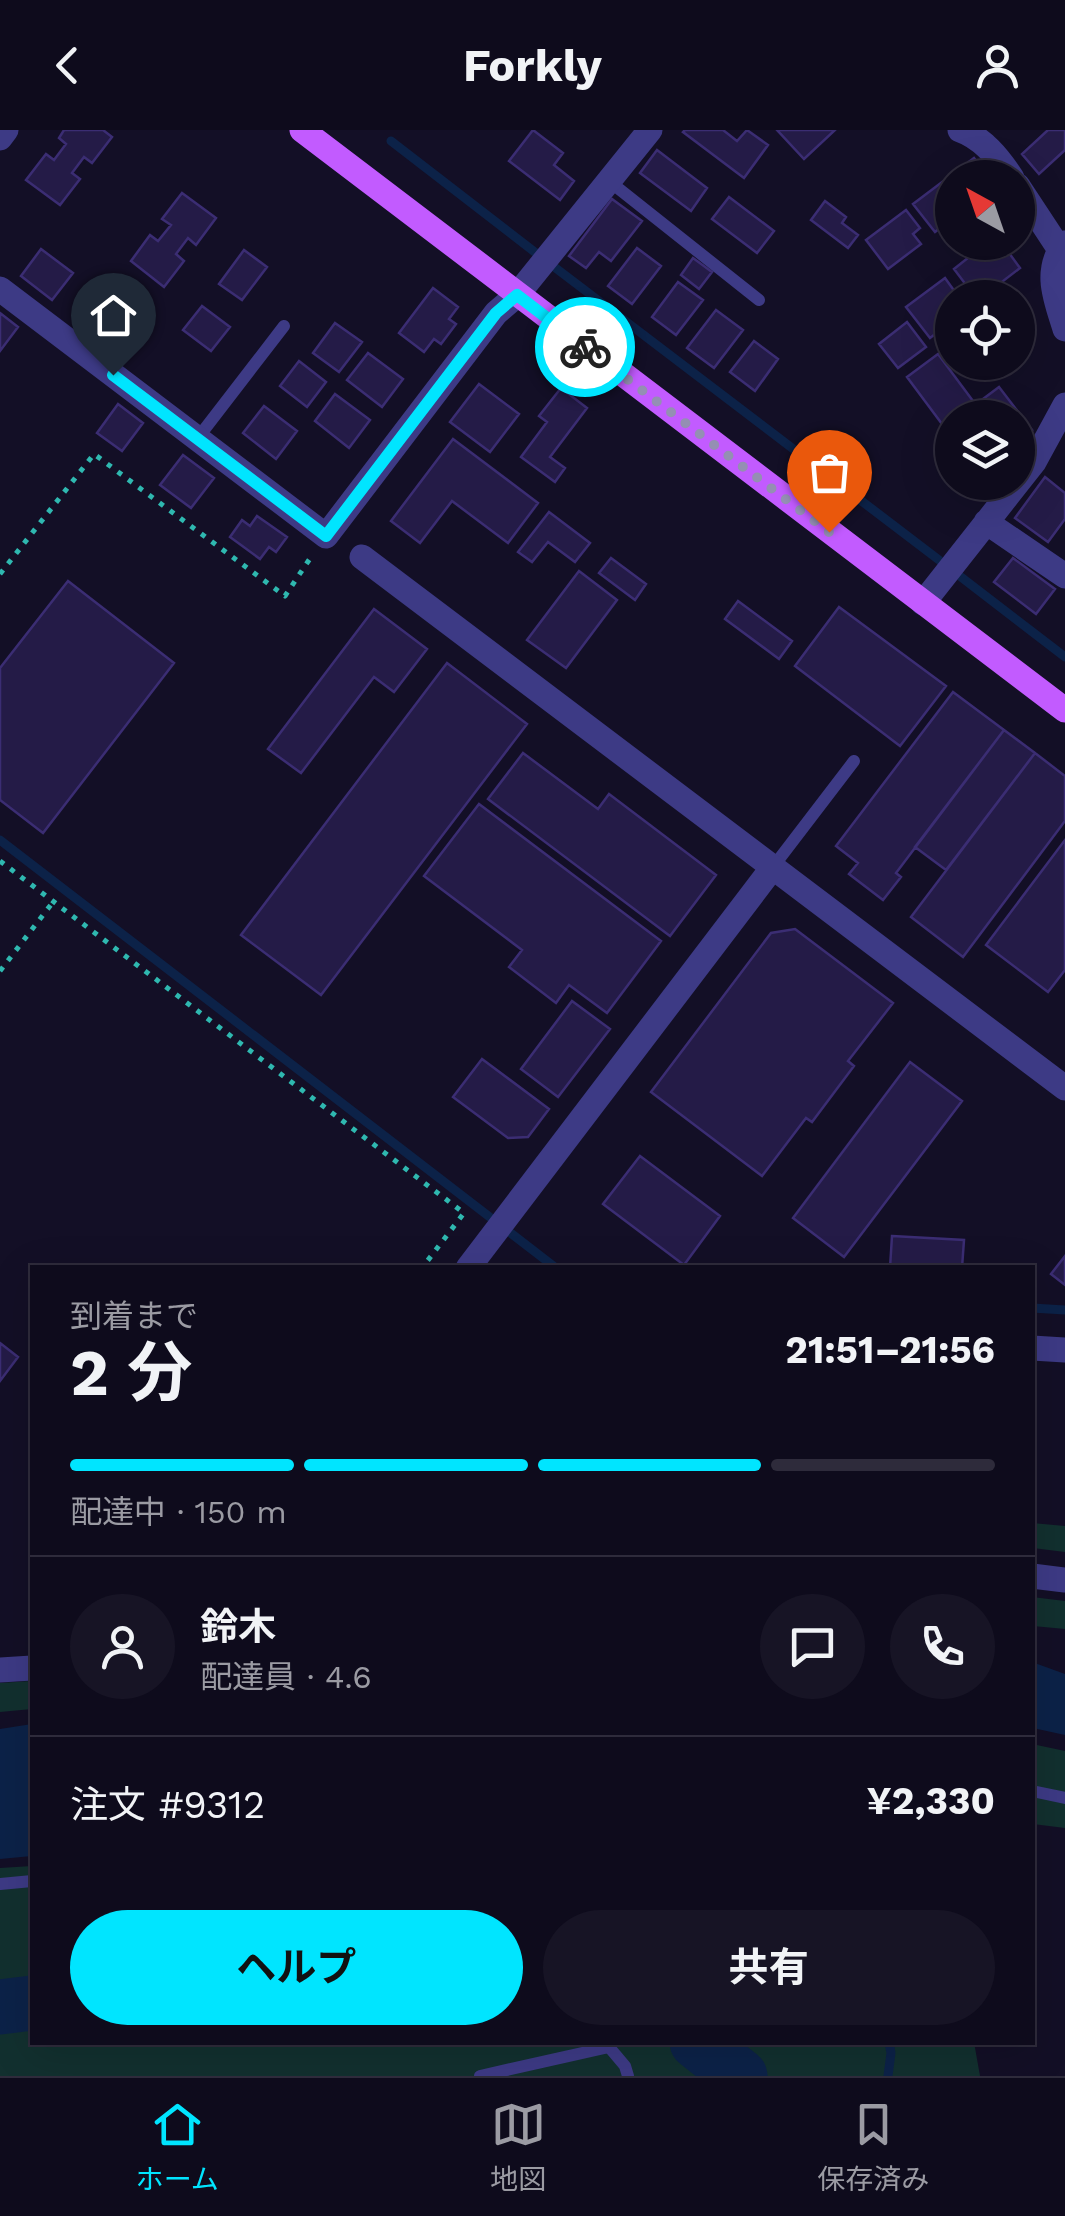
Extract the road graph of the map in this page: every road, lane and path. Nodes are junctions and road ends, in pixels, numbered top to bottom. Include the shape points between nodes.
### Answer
1 (6, 130) edge
2 (302, 130) edge
3 (650, 130) edge
4 (960, 130) edge
5 (0, 138) edge
6 (1001, 160) edge
7 (609, 182) junction
8 (1035, 210) edge
9 (1062, 247) edge
10 (0, 289) edge
11 (517, 295) junction
12 (759, 300) dead end
13 (284, 326) dead end
14 (1065, 330) edge
15 (1065, 405) edge
16 (198, 439) junction
17 (986, 522) junction
18 (326, 536) junction
19 (362, 557) dead end
20 (0, 574) edge
21 (1065, 576) edge
22 (923, 603) junction
23 (1065, 710) edge
24 (854, 762) dead end
25 (0, 861) edge
26 (773, 868) junction
27 (53, 902) junction
28 (0, 971) edge
29 (1065, 1088) edge
30 (424, 1265) edge
31 (470, 1265) edge
32 (1035, 1348) edge
33 (1065, 1350) edge
34 (1035, 1576) edge
35 (1065, 1580) edge
36 (30, 1668) edge
37 (0, 1670) edge
38 (1035, 1792) edge
39 (1065, 1798) edge
40 (30, 1881) edge
41 (0, 1884) edge
42 (480, 2076) edge
43 (628, 2076) edge

1 - 5 street
2 - 11 main road
3 - 7 street
4 - 6 street
7 - 11 street
7 - 12 lane
8 - 9 street
9 - 14 street via 1051,284
10 - 16 street
11 - 18 street via 496,313
11 - 22 main road
13 - 16 lane
15 - 17 street via 1034,462
16 - 18 street
17 - 21 street
17 - 22 street
18 - 20 path via 285,596 94,454
19 - 26 street
22 - 23 main road
24 - 26 lane
25 - 27 path
26 - 29 street
26 - 31 street
27 - 28 path
27 - 30 path via 464,1213
32 - 33 street
34 - 35 street
36 - 37 street
38 - 39 lane
40 - 41 lane
42 - 43 lane via 609,2047

